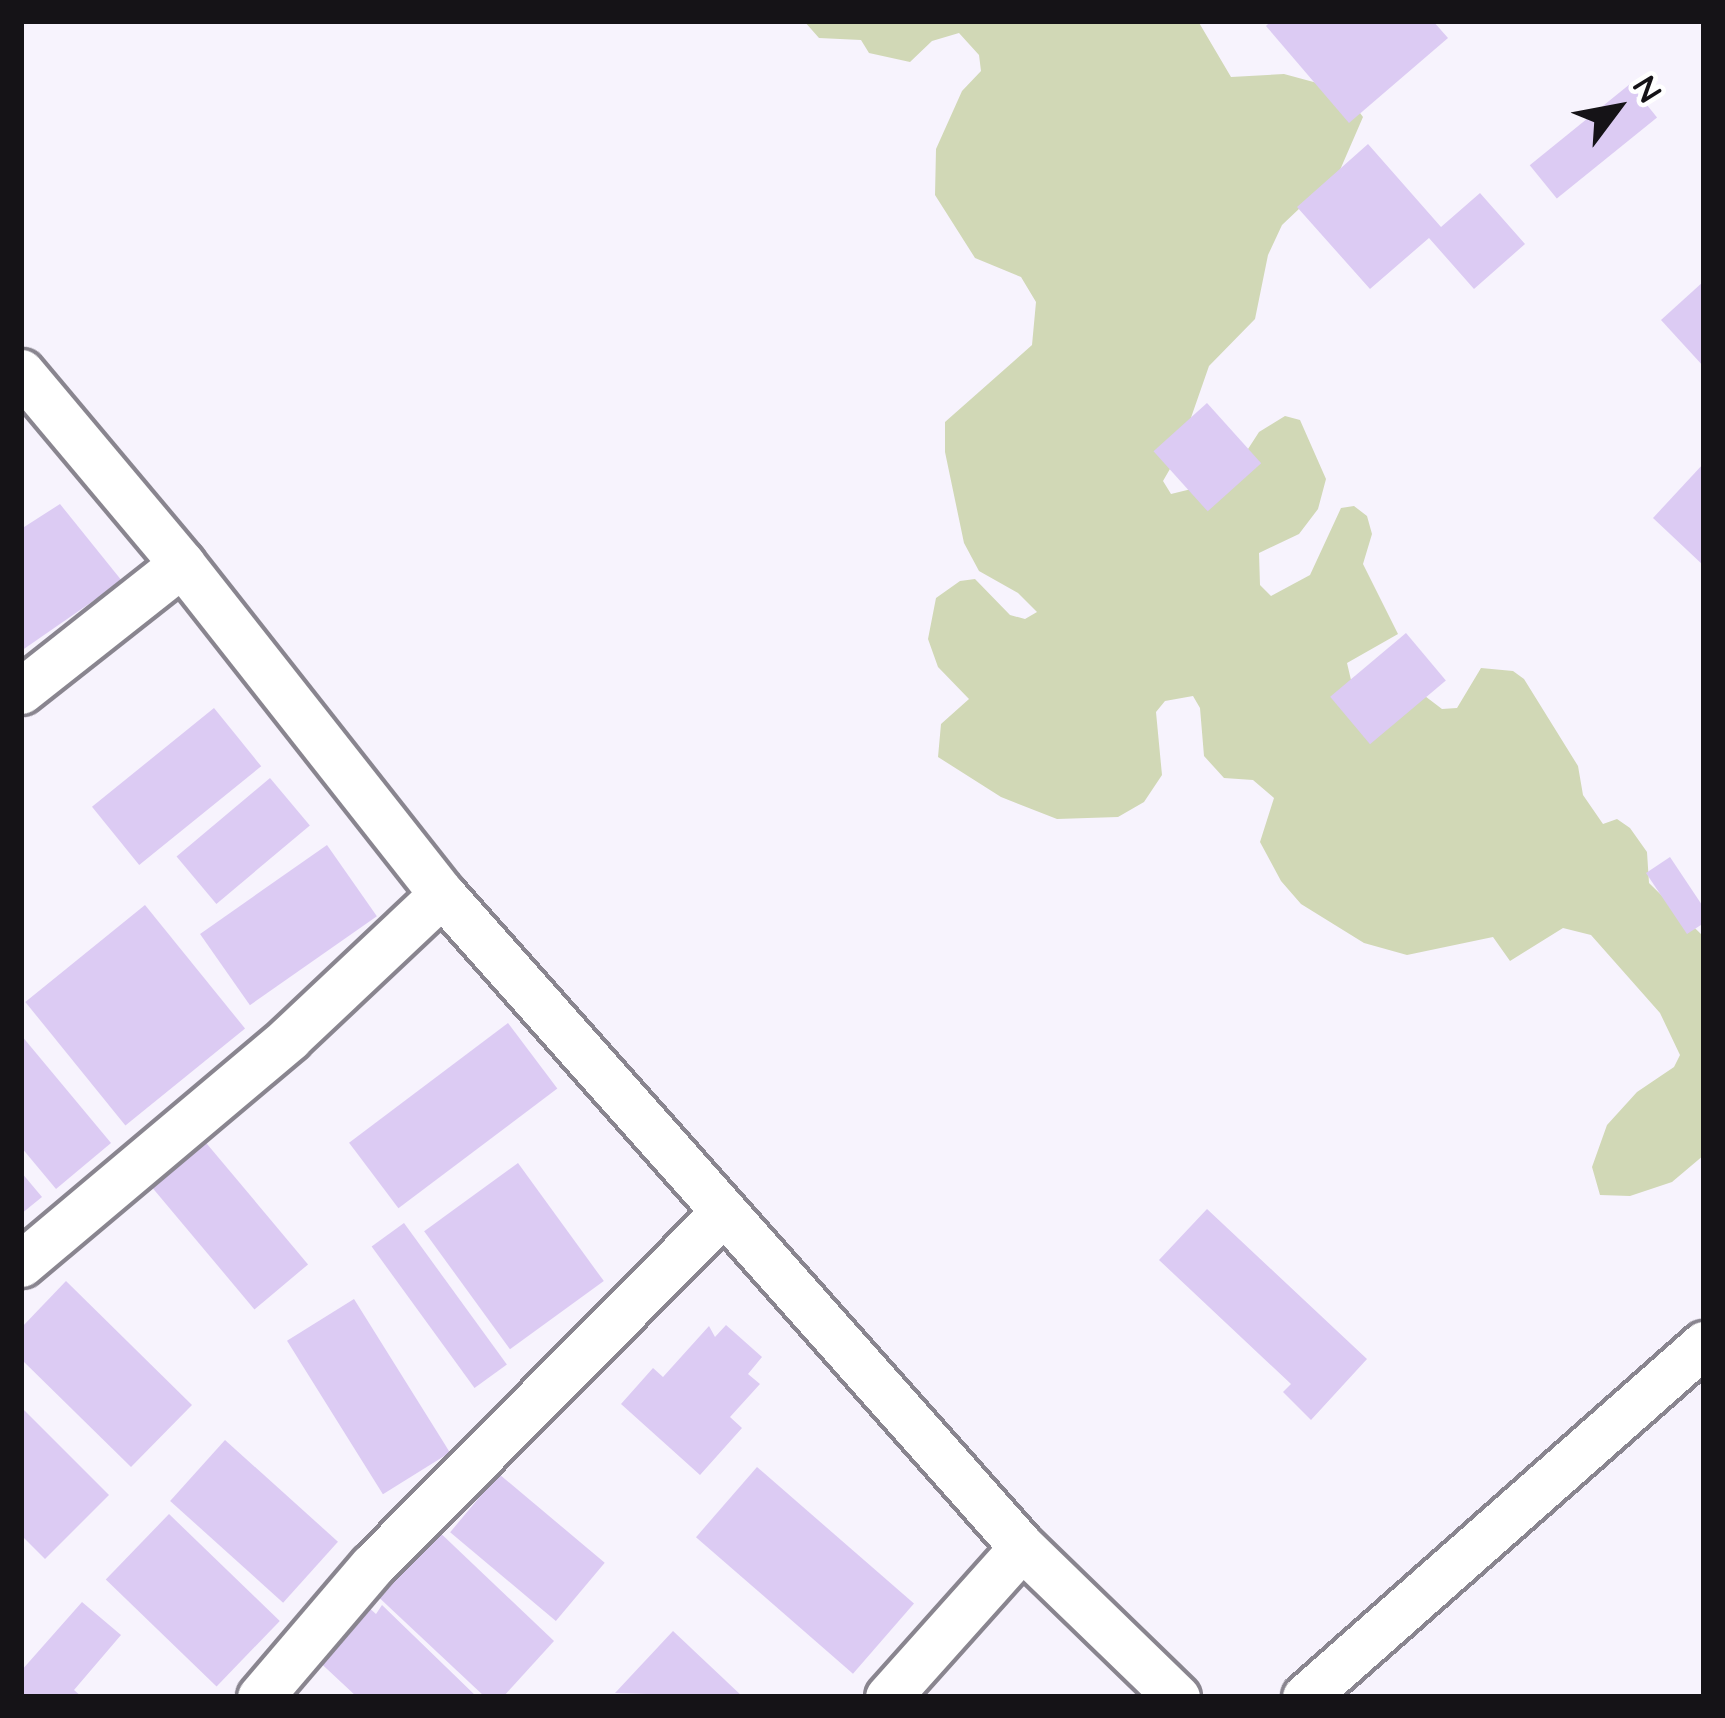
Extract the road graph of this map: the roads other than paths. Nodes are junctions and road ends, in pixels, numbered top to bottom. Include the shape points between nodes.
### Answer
1 (21, 372) edge
2 (182, 564) junction
3 (21, 691) edge
4 (442, 894) junction
5 (722, 1213) junction
6 (21, 1264) edge
7 (1704, 1344) edge
8 (1022, 1547) junction
9 (260, 1697) edge
10 (888, 1697) edge
11 (1177, 1697) edge
12 (1305, 1697) edge

1 - 2 street
2 - 3 street
2 - 4 street
4 - 5 street
4 - 6 street via 289,1038
5 - 8 street
5 - 9 street via 372,1567
7 - 12 street
8 - 10 street
8 - 11 street

